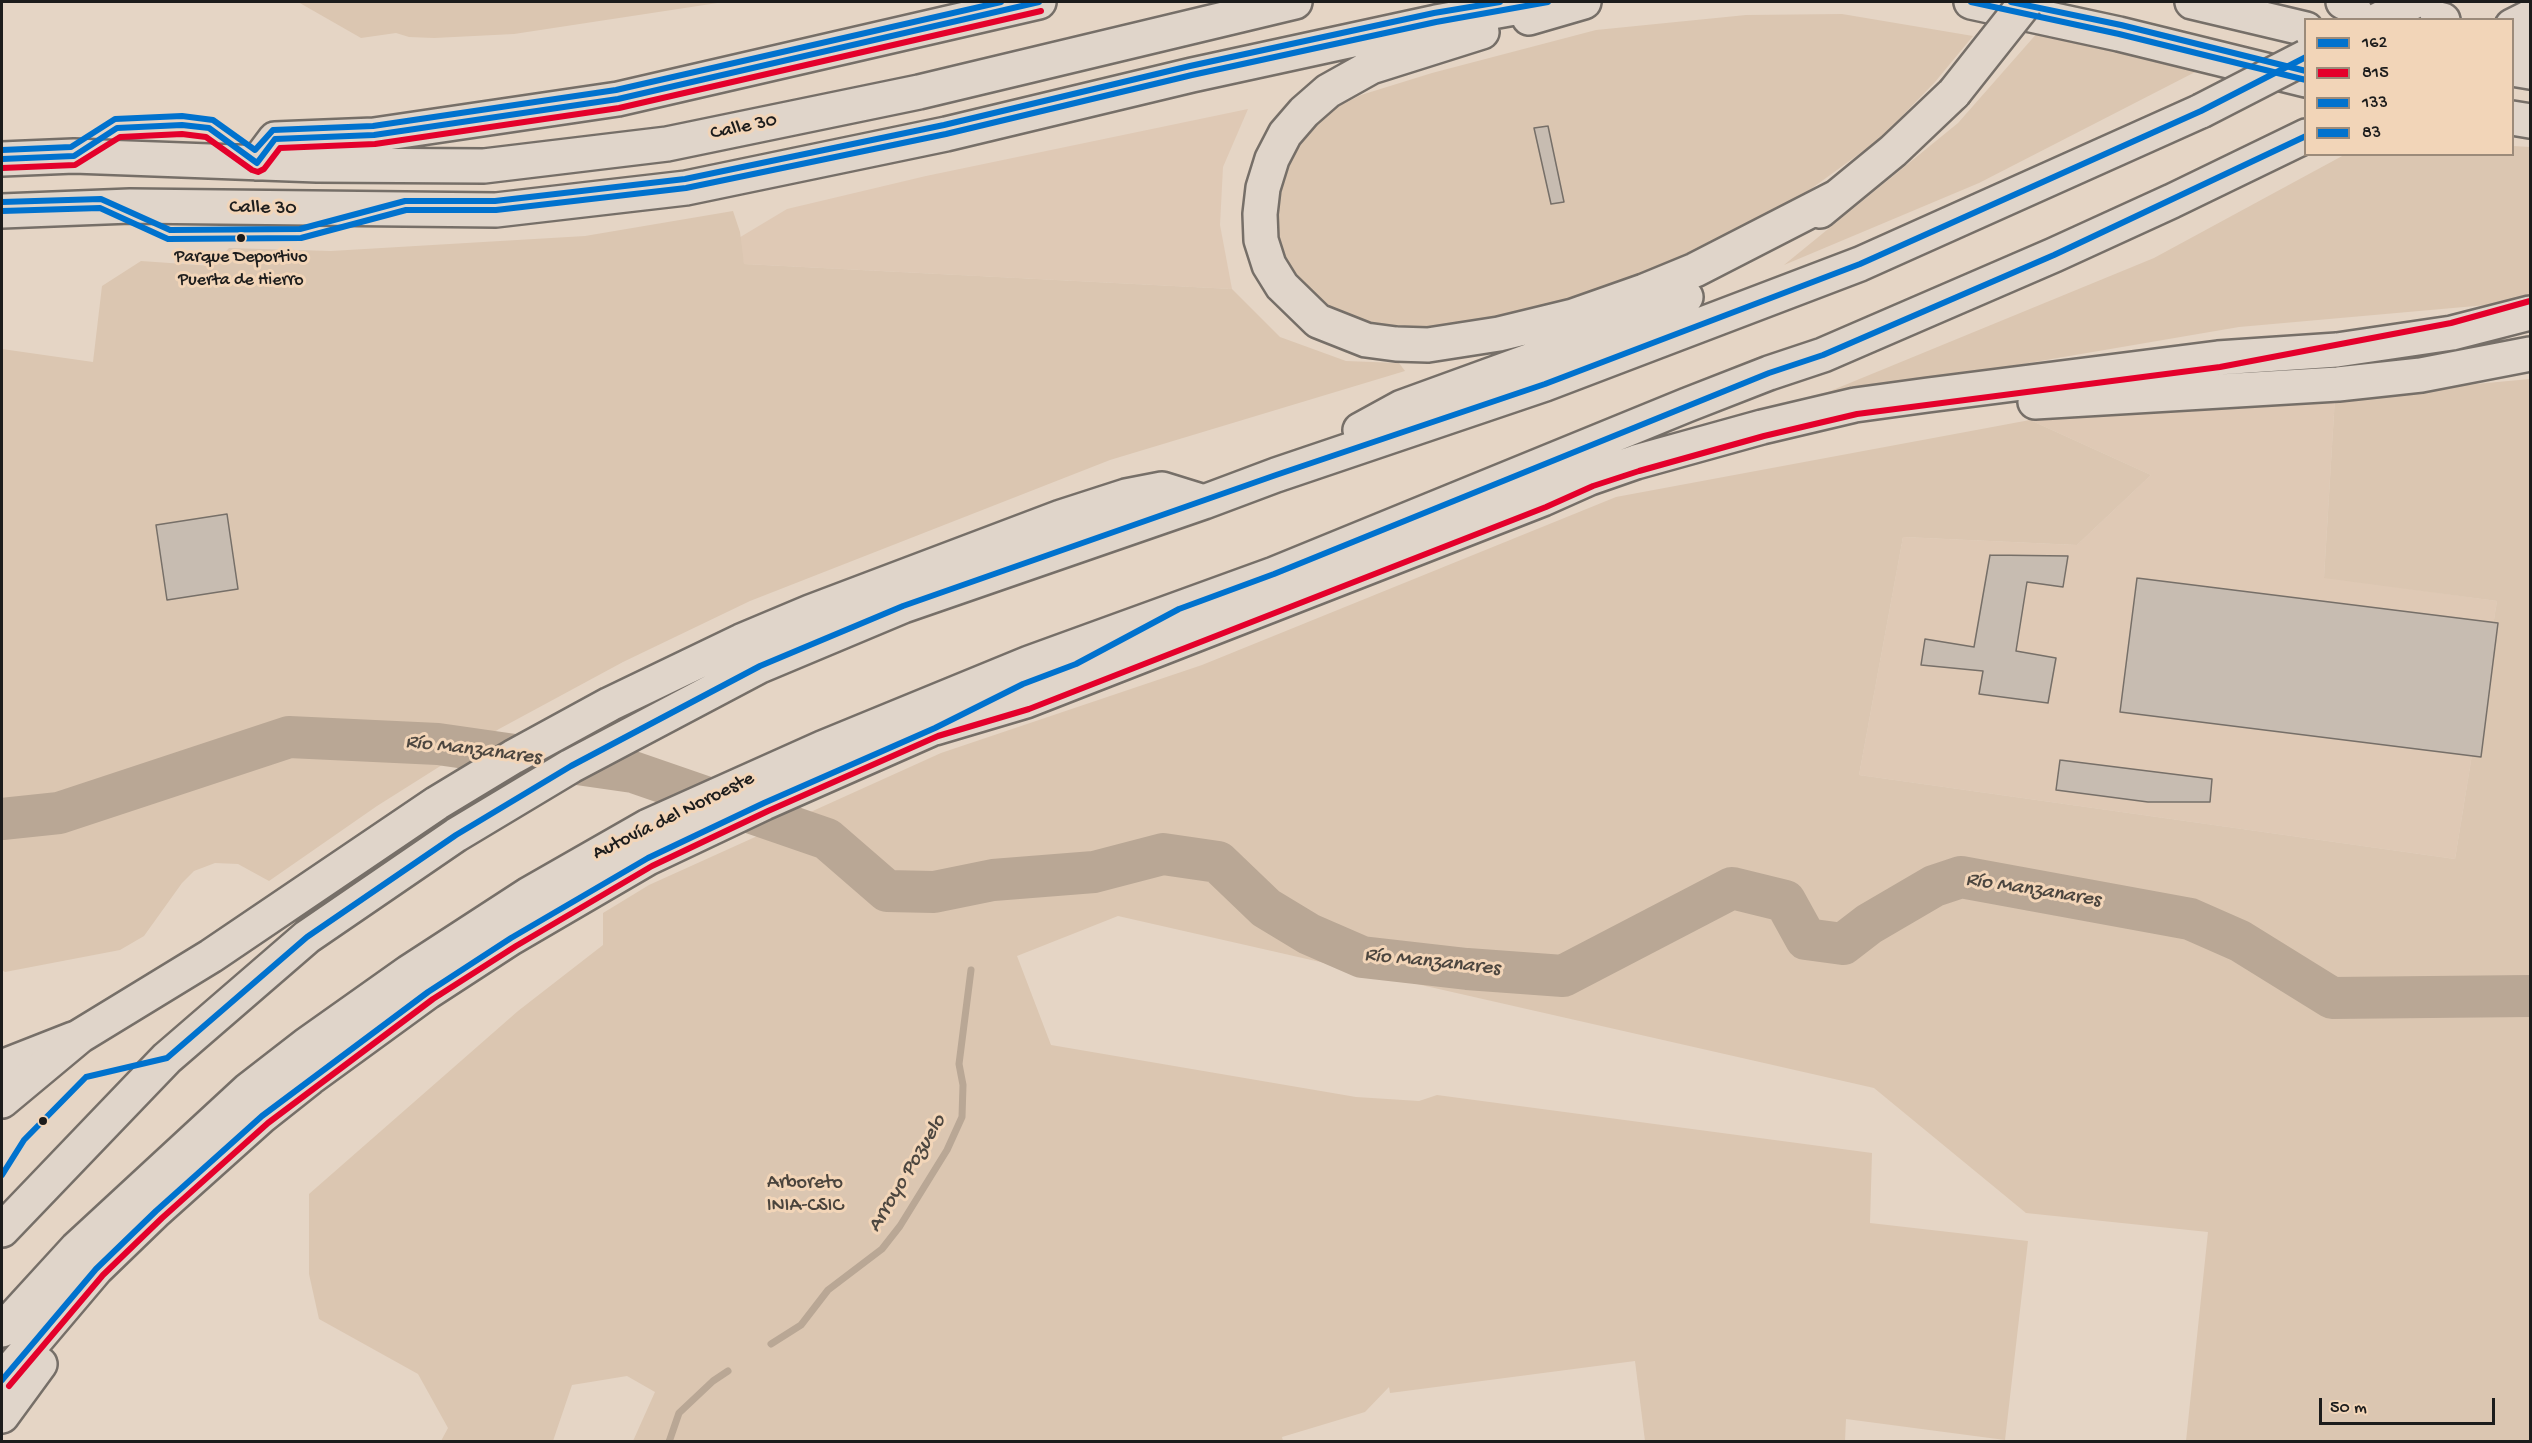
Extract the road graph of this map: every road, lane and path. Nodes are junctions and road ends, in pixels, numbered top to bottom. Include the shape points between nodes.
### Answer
1 (1039, 2) edge
2 (1295, 2) edge
3 (1548, 2) edge
4 (1584, 2) edge
5 (1971, 2) edge
6 (2026, 2) edge
7 (2192, 2) edge
8 (2343, 2) edge
9 (2380, 2) edge
10 (2413, 2) edge
11 (2530, 17) edge
12 (2379, 18) edge
13 (2382, 18) edge
14 (2435, 18) edge
15 (2514, 25) edge
16 (2304, 29) edge
17 (2514, 32) edge
18 (2530, 33) edge
19 (2514, 45) edge
20 (2530, 47) edge
21 (2304, 58) edge
22 (2514, 69) edge
23 (2530, 72) edge
24 (2304, 80) edge
25 (2514, 118) edge
26 (2530, 121) edge
27 (2297, 140) edge
28 (2, 159) edge
29 (257, 163) junction
30 (1837, 196) junction
31 (2, 211) edge
32 (2530, 292) edge
33 (2530, 313) edge
34 (2530, 354) edge
35 (2218, 358) junction
36 (1276, 474) junction
37 (1543, 499) junction
38 (900, 592) junction
39 (932, 716) junction
40 (504, 926) junction
41 (80, 1036) junction
42 (2, 1067) edge
43 (2, 1101) edge
44 (192, 1141) junction
45 (156, 1211) junction
46 (2, 1230) edge
47 (2, 1330) edge
48 (2, 1380) edge
49 (2, 1416) edge

1 - 29 main road via 618,99 374,135 275,139
2 - 29 main road, Calle 30 via 919,92 667,144 484,166
3 - 31 main road, Calle 30 via 1203,72 946,134 686,188 496,210 130,206
4 - 30 main road via 1371,67 1328,91 1304,112 1285,134 1272,159 1260,214 1261,240 1269,265 1298,305 1318,321 1366,340 1428,345 1499,334 1573,316 1644,291 1695,270
5 - 24 main road
6 - 30 main road, bridge via 1954,93 1893,151
7 - 16 main road
8 - 12 main road
9 - 14 main road
10 - 13 main road, bridge
11 - 15 main road
17 - 18 main road
19 - 20 main road
21 - 36 main road, bridge via 2201,111 1860,264 1545,384
22 - 23 main road
25 - 26 main road
27 - 39 main road, Autovía del Noroeste via 2054,255 1823,355 1707,397 1179,609 1076,664
28 - 29 main road, Calle 30 via 74,156
30 - 36 main road via 1781,243 1698,292 1589,339 1402,407
32 - 35 main road via 2449,314
33 - 35 main road via 2452,333 2337,350
34 - 37 main road via 2421,375 2338,384 2008,403 1860,422 1733,445
35 - 37 main road via 1855,405 1636,462
36 - 38 main road via 1204,502
37 - 39 main road via 1026,701
38 - 41 main road via 741,641 610,704 437,803 211,956
38 - 46 main road via 571,766 456,835 307,936 167,1058
39 - 40 main road, Autovía del Noroeste via 764,803
40 - 44 main road, Autovía del Noroeste via 409,972 248,1090
40 - 45 main road, Autovía del Noroeste via 428,992 262,1116
41 - 42 main road
41 - 43 main road
44 - 45 main road, Autovía del Noroeste
44 - 47 main road, Autovía del Noroeste via 77,1248
45 - 48 main road, Autovía del Noroeste via 96,1269
45 - 49 main road

